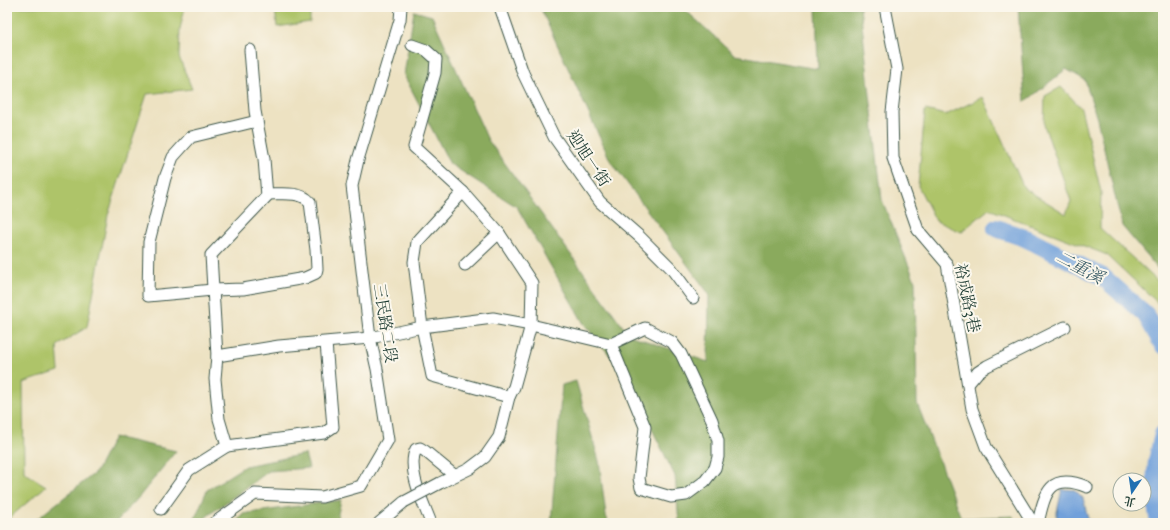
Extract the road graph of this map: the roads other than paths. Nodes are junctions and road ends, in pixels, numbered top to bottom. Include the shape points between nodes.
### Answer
1 (401, 7) edge
2 (500, 7) edge
3 (885, 7) edge
4 (412, 45) dead end
5 (250, 50) dead end
6 (257, 121) junction
7 (463, 192) junction
8 (267, 194) junction
9 (499, 233) junction
10 (465, 265) dead end
11 (213, 290) junction
12 (693, 298) dead end
13 (531, 325) junction
14 (422, 327) junction
15 (1065, 327) dead end
16 (370, 338) junction
17 (326, 343) junction
18 (610, 344) junction
19 (217, 356) junction
20 (968, 384) junction
21 (509, 397) junction
22 (227, 446) junction
23 (454, 475) junction
24 (1087, 487) dead end
25 (161, 509) dead end
26 (214, 523) edge
27 (379, 523) edge
28 (431, 523) edge
29 (1033, 523) edge
30 (1038, 523) edge

1 - 16 street, 三民路二段 via 400,20 352,186
2 - 12 street, 迎旭一街 via 523,73 554,137 600,202 672,268
3 - 20 street, 裕成路3巷 via 897,69 892,112 893,158 918,230 947,264
4 - 7 street via 426,50 436,59 435,73 414,146
5 - 6 street
6 - 8 street
6 - 11 street via 191,137 173,156 165,178 149,242 148,296
7 - 9 street
7 - 14 street via 417,242 414,262
8 - 11 street via 212,255
8 - 11 street via 301,195 310,202 316,273 305,278 243,289
9 - 10 street
9 - 13 street via 532,283
11 - 19 street
13 - 14 street via 493,318
13 - 18 street
13 - 21 street
14 - 16 street
14 - 21 street via 432,376
15 - 20 street via 987,366
16 - 17 street
16 - 26 street, 三民路二段 via 388,440 361,486 322,497 255,494
17 - 19 street via 279,346
17 - 22 street via 334,426 324,433
18 - 18 street via 645,328 672,342 681,354 712,420 718,441 715,468 705,481 686,494 671,497 641,488 639,478 645,427
19 - 22 street via 216,385 220,419
20 - 29 street, 裕成路3巷 via 972,409 986,447
21 - 23 street via 499,437 485,457 469,469
22 - 25 street via 189,470
23 - 27 street, bridge via 404,502
23 - 28 street via 425,450 416,449 415,482
24 - 30 street via 1072,482 1057,483 1043,501

